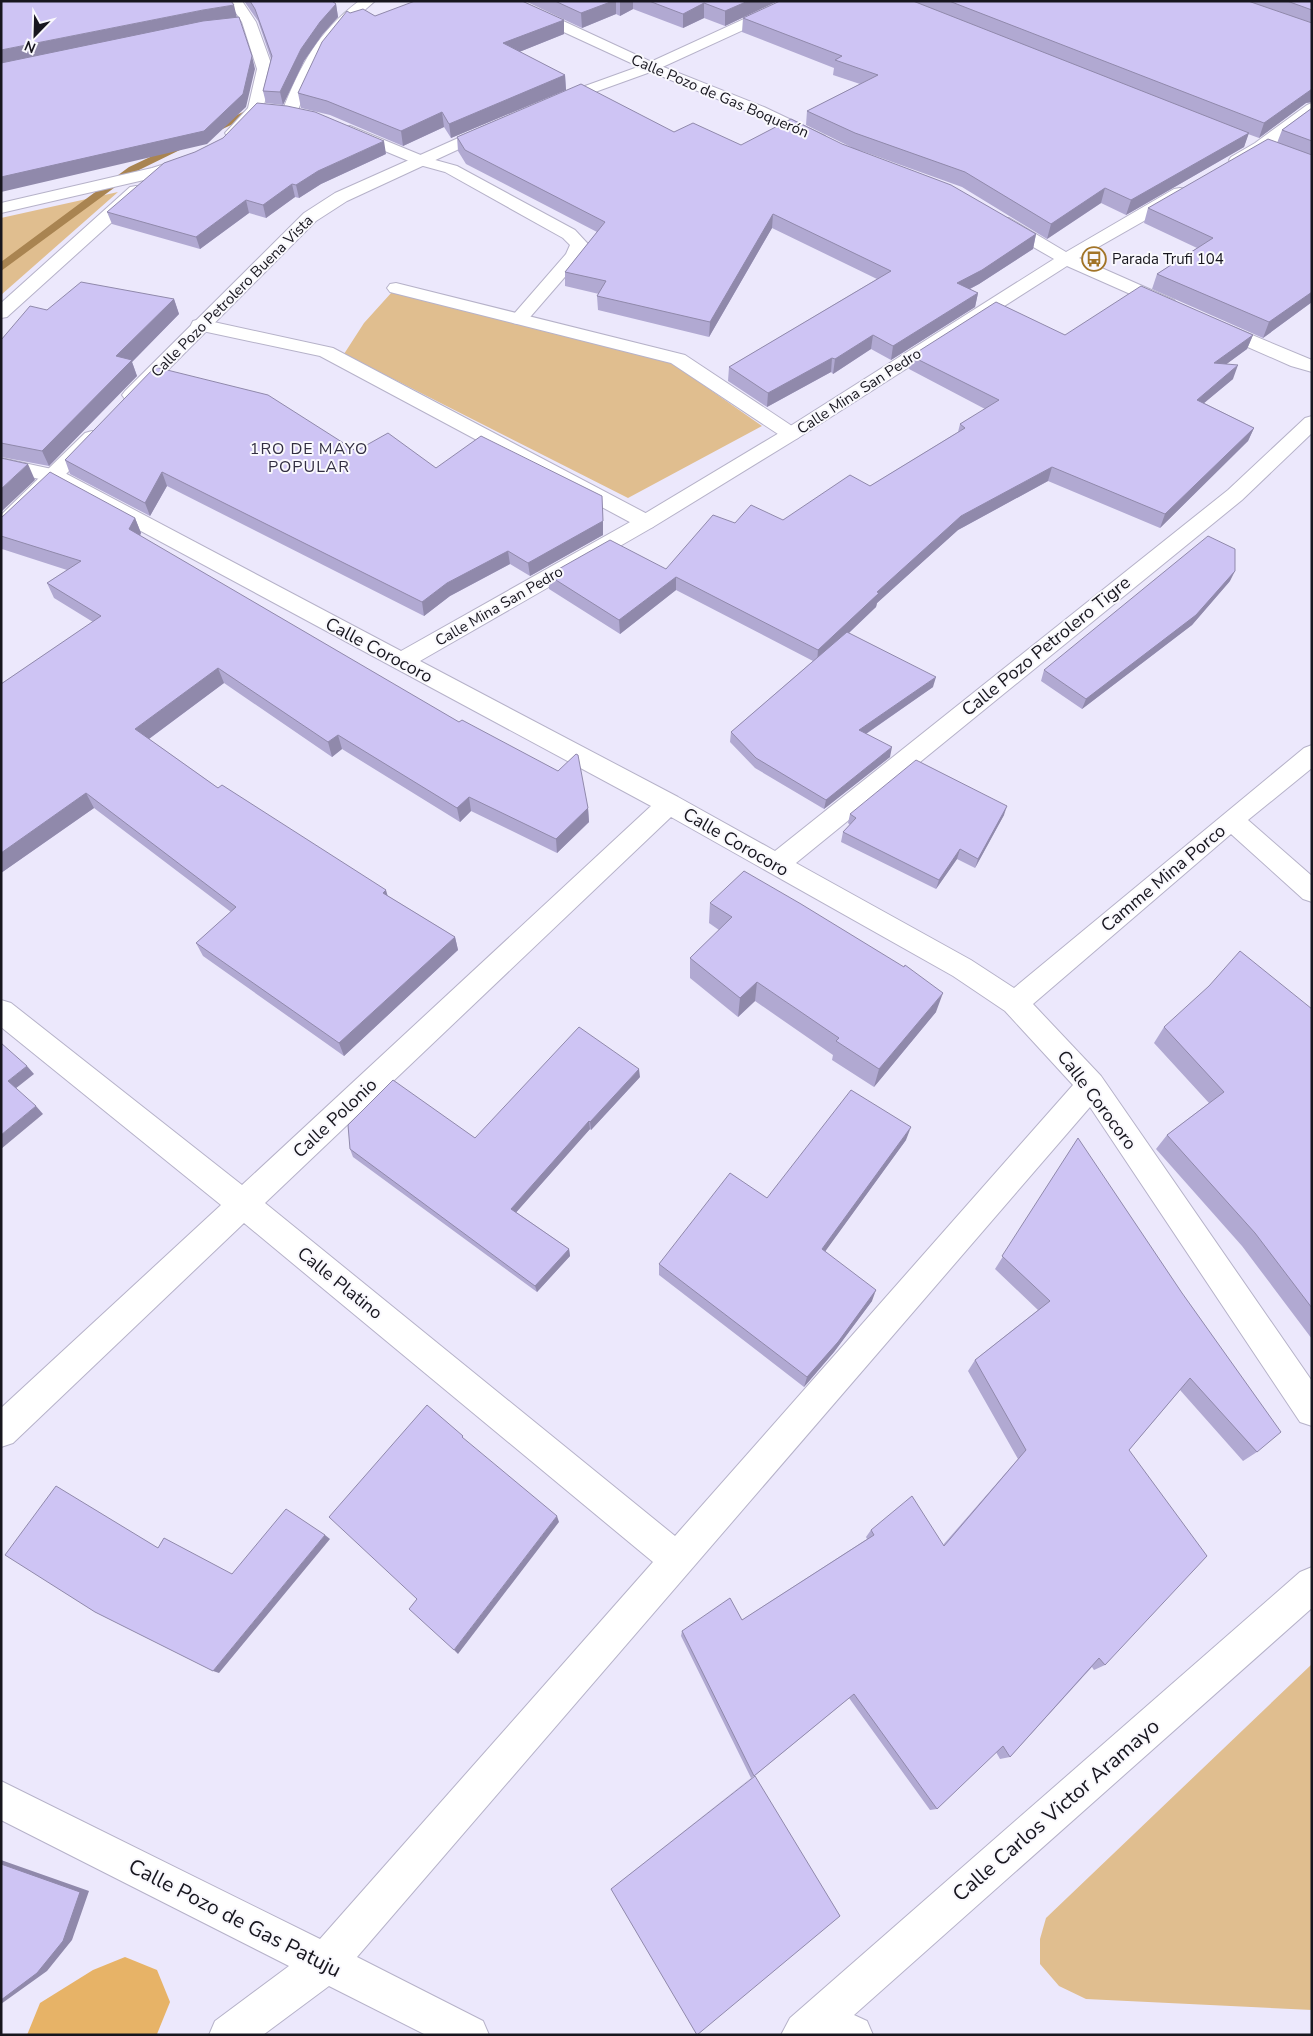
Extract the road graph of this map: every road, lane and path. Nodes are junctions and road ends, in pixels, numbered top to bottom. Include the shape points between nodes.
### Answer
1 (234, 1) edge
2 (368, 1) edge
3 (508, 1) edge
4 (795, 1) edge
5 (249, 22) junction
6 (232, 25) edge
7 (651, 67) junction
8 (255, 108) junction
9 (1312, 108) edge
10 (536, 110) edge
11 (290, 112) junction
12 (306, 116) edge
13 (509, 121) edge
14 (332, 124) edge
15 (1242, 139) edge
16 (830, 144) edge
17 (219, 146) edge
18 (1261, 146) junction
19 (1278, 153) edge
20 (199, 157) edge
21 (422, 161) junction
22 (1227, 166) edge
23 (157, 172) junction
24 (1193, 185) edge
25 (1, 208) edge
26 (989, 213) edge
27 (1066, 259) junction
28 (396, 288) dead end
29 (1182, 311) edge
30 (1, 313) edge
31 (519, 319) junction
32 (1200, 319) edge
33 (200, 324) junction
34 (1312, 366) edge
35 (120, 407) edge
36 (107, 421) edge
37 (1312, 422) edge
38 (791, 434) junction
39 (1, 464) edge
40 (54, 476) junction
41 (646, 522) junction
42 (1, 527) edge
43 (400, 662) junction
44 (1312, 754) edge
45 (669, 804) junction
46 (1231, 820) junction
47 (775, 865) junction
48 (1312, 892) edge
49 (1015, 1003) junction
50 (1, 1011) edge
51 (1091, 1085) junction
52 (244, 1204) junction
53 (1312, 1410) edge
54 (1, 1432) edge
55 (676, 1559) junction
56 (1312, 1584) edge
57 (1, 1800) edge
58 (325, 1964) junction
59 (802, 2033) edge
60 (229, 2035) edge
61 (469, 2035) edge
62 (853, 2035) edge

1 - 5 street
2 - 11 street via 340,23 317,50
3 - 7 street, Calle Pozo de Gas Boquerón
4 - 7 street
5 - 6 street
5 - 8 street via 265,69
7 - 10 street
7 - 16 street, Calle Pozo de Gas Boquerón via 758,110
8 - 11 street
8 - 17 street
9 - 18 street
11 - 12 street
13 - 21 street, Calle Pozo Petrolero Buena Vista
14 - 21 street
15 - 18 street
18 - 19 street
18 - 22 street
20 - 23 street
21 - 31 street via 451,169 569,234 579,244 574,256
21 - 33 street, Calle Pozo Petrolero Buena Vista via 341,197 310,217
23 - 25 street
23 - 30 street
24 - 27 street, Calle Mina San Pedro
26 - 27 street
27 - 29 street
27 - 38 street, Calle Mina San Pedro
28 - 31 street
31 - 38 street via 678,360
32 - 34 street
33 - 35 street, Calle Pozo Petrolero Buena Vista
33 - 41 street via 326,352
36 - 40 street
37 - 47 street, Calle Pozo Petrolero Tigre via 1234,495
38 - 41 street, Calle Mina San Pedro
39 - 40 street, Calle Corocoro
40 - 42 street
40 - 43 street, Calle Corocoro
41 - 43 street, Calle Mina San Pedro
43 - 45 street, Calle Corocoro
44 - 46 street, Camme Mina Porco
45 - 47 street, Calle Corocoro
45 - 52 street, Calle Polonio
46 - 48 street
46 - 49 street, Camme Mina Porco
47 - 49 street, Calle Corocoro via 962,968
49 - 51 street, Calle Corocoro
50 - 52 street, Calle Platino
51 - 53 street, Calle Corocoro
51 - 55 street
52 - 54 street, Calle Polonio
52 - 55 street, Calle Platino
55 - 58 street
56 - 59 street, Calle Carlos Victor Aramayo
57 - 58 street, Calle Pozo de Gas Patuju
58 - 60 street
58 - 61 street, Calle Pozo de Gas Patuju
59 - 62 street

